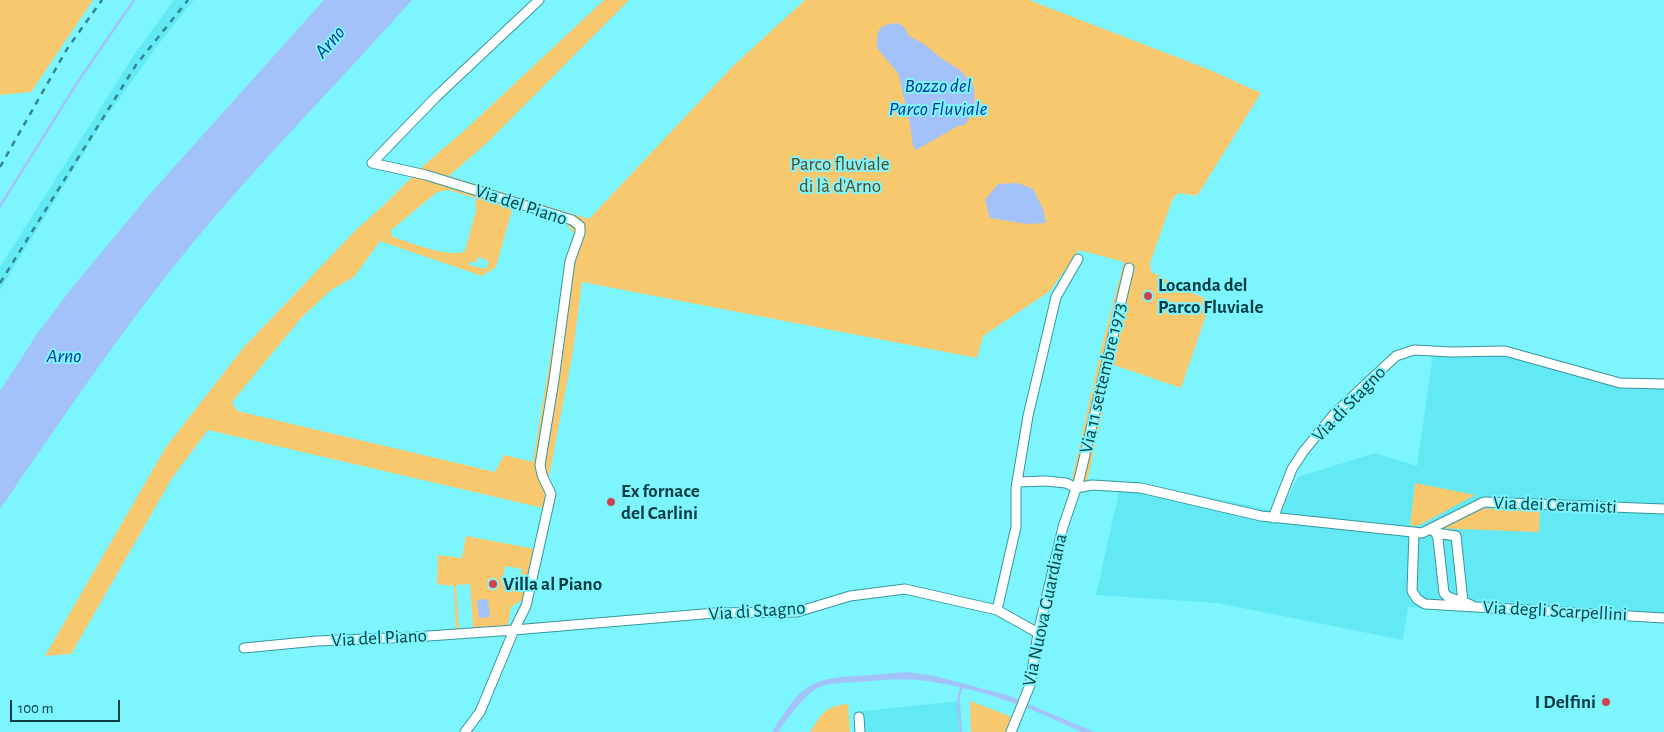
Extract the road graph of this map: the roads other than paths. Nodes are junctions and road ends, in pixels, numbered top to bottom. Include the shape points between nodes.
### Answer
1 (539, 0) edge
2 (1078, 259) dead end
3 (1129, 268) dead end
4 (1664, 384) edge
5 (1017, 482) junction
6 (1076, 488) junction
7 (1664, 509) edge
8 (1273, 518) junction
9 (1433, 531) junction
10 (1414, 532) junction
11 (1463, 602) junction
12 (1476, 607) junction
13 (997, 610) junction
14 (1664, 618) edge
15 (514, 630) junction
16 (1038, 633) junction
17 (244, 648) dead end
18 (859, 717) dead end
19 (1011, 731) edge
20 (465, 732) edge
21 (860, 732) edge

1 - 15 street, Via del Piano via 436,97 372,163 572,220 580,226 570,261 540,465 551,494 526,606
2 - 5 street via 1056,297 1028,416
3 - 6 street, Via 11 settembre 1973
4 - 8 street, Via di Stagno via 1620,383 1505,351 1414,350 1396,356 1336,413 1303,452 1292,469
5 - 6 street via 1066,483
5 - 13 street via 1016,527
6 - 8 street via 1092,485 1141,488
6 - 16 street, Via Nuova Guardiana via 1063,527
7 - 9 street, Via dei Ceramisti via 1484,502
8 - 10 street, Via dei Ceramisti
9 - 10 street, Via dei Ceramisti
9 - 11 street via 1438,539 1444,593
9 - 11 street via 1456,536
10 - 12 street, Via degli Scarpellini via 1412,591 1417,599 1425,604
11 - 12 street
12 - 14 street, Via degli Scarpellini
13 - 15 street, Via di Stagno via 904,589 850,596 797,612 715,614
13 - 16 street, Via di Stagno
15 - 17 street, Via del Piano
15 - 20 street, Via del Piano via 480,712
16 - 19 street, Via Nuova Guardiana via 1030,685
18 - 21 street

